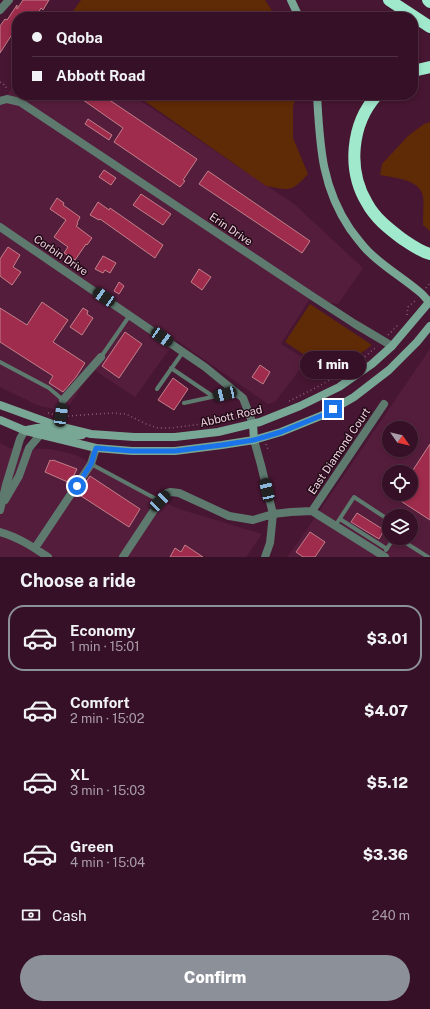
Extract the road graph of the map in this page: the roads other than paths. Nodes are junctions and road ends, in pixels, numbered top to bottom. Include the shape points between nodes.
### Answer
1 (9, 0) edge
2 (291, 0) edge
3 (389, 0) edge
4 (0, 10) edge
5 (297, 12) edge
6 (407, 12) edge
7 (418, 19) edge
8 (430, 27) edge
9 (430, 67) edge
10 (418, 70) edge
11 (4, 100) edge
12 (317, 100) edge
13 (373, 100) edge
14 (0, 227) edge
15 (430, 254) edge
16 (430, 302) edge
17 (130, 315) junction
18 (430, 326) edge
19 (392, 346) junction
20 (183, 351) junction
21 (100, 357) joint
22 (0, 362) edge
23 (171, 368) junction
24 (157, 389) dead end
25 (236, 392) junction
26 (214, 397) junction
27 (63, 400) junction
28 (184, 403) dead end
29 (384, 404) dead end
30 (0, 405) edge
31 (0, 420) edge
32 (253, 424) junction
33 (60, 426) junction
34 (26, 430) junction
35 (91, 434) junction
36 (40, 435) junction
37 (254, 440) junction
38 (96, 448) junction
39 (91, 464) junction
40 (160, 501) junction
41 (1, 508) edge
42 (312, 511) junction
43 (273, 514) junction
44 (382, 515) edge
45 (338, 522) junction
46 (0, 532) edge
47 (390, 545) edge
48 (409, 545) edge
49 (34, 548) junction
50 (385, 554) edge
51 (48, 557) edge
52 (123, 557) edge
53 (265, 557) edge
54 (428, 557) edge

1 - 4 street
2 - 5 main road
3 - 6 highway
7 - 8 highway
9 - 10 highway
11 - 19 street, Erin Drive via 20,102 318,300
12 - 16 main road via 323,165 340,211 355,236 371,254
13 - 15 highway via 357,133 354,166 359,187 377,218 414,247
14 - 17 street, Corbin Drive
16 - 19 main road, Abbott Road
17 - 20 street, Corbin Drive
17 - 21 lane
18 - 37 main road via 389,370 354,397 316,418
19 - 32 main road, Abbott Road via 339,387 300,406
20 - 23 lane
20 - 25 street, Corbin Drive
21 - 27 street
22 - 27 lane via 49,388
23 - 24 lane
23 - 26 lane
25 - 26 lane
25 - 32 street, Corbin Drive via 243,398
26 - 28 lane
27 - 33 lane
29 - 42 street, East Diamond Court
30 - 33 main road, Abbott Road
31 - 34 main road
32 - 35 main road, Abbott Road via 218,432 175,437
32 - 37 main road
33 - 35 main road, Abbott Road
34 - 35 main road via 43,428 79,436
34 - 36 main road
34 - 41 street via 20,438
36 - 38 main road
36 - 41 street via 29,448 19,476
37 - 38 main road via 175,451
37 - 43 street
38 - 39 street
39 - 40 lane
39 - 49 street
40 - 43 street via 171,492 179,493 229,516 253,520
40 - 52 street
42 - 43 street
42 - 45 street
43 - 53 street via 270,543
44 - 45 lane via 354,497
45 - 50 street
46 - 49 street
47 - 50 lane
48 - 54 lane
49 - 51 street

